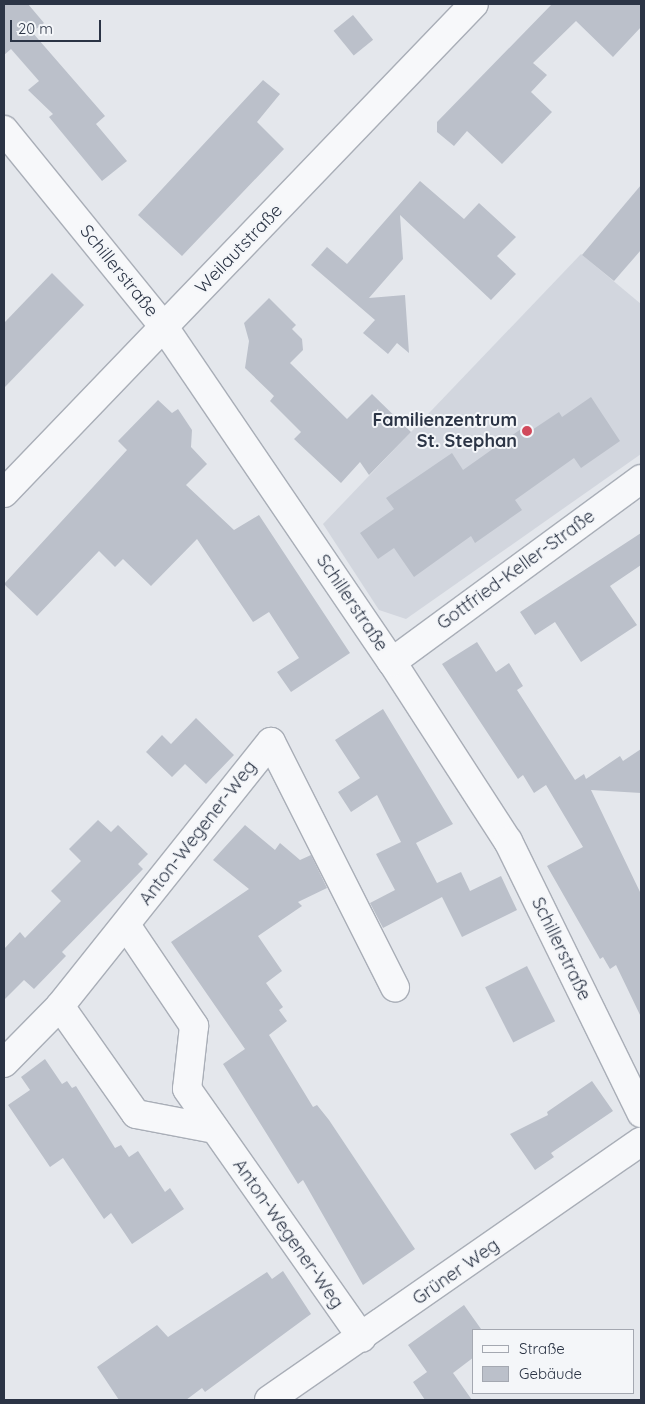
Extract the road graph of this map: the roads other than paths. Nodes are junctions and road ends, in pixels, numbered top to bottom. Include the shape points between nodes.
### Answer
1 (474, 4) edge
2 (4, 130) edge
3 (164, 327) junction
4 (641, 479) edge
5 (4, 493) edge
6 (392, 662) junction
7 (126, 925) junction
8 (395, 987) dead end
9 (60, 1006) junction
10 (4, 1063) edge
11 (641, 1113) edge
12 (215, 1129) junction
13 (641, 1141) edge
14 (362, 1338) junction
15 (269, 1400) edge

1 - 3 street, Weilautstraße
2 - 3 street, Schillerstraße
3 - 5 street, Weilautstraße
3 - 6 street, Schillerstraße
4 - 6 street, Gottfried-Keller-Straße
6 - 11 street, Schillerstraße via 508,841
7 - 8 street, Anton-Wegener-Weg via 271,742
7 - 9 street, Anton-Wegener-Weg
7 - 12 street, Anton-Wegener-Weg via 194,1026 187,1089
9 - 10 street, Anton-Wegener-Weg
9 - 12 street via 136,1114
12 - 14 street, Anton-Wegener-Weg
13 - 14 street, Grüner Weg
14 - 15 street, Grüner Weg

